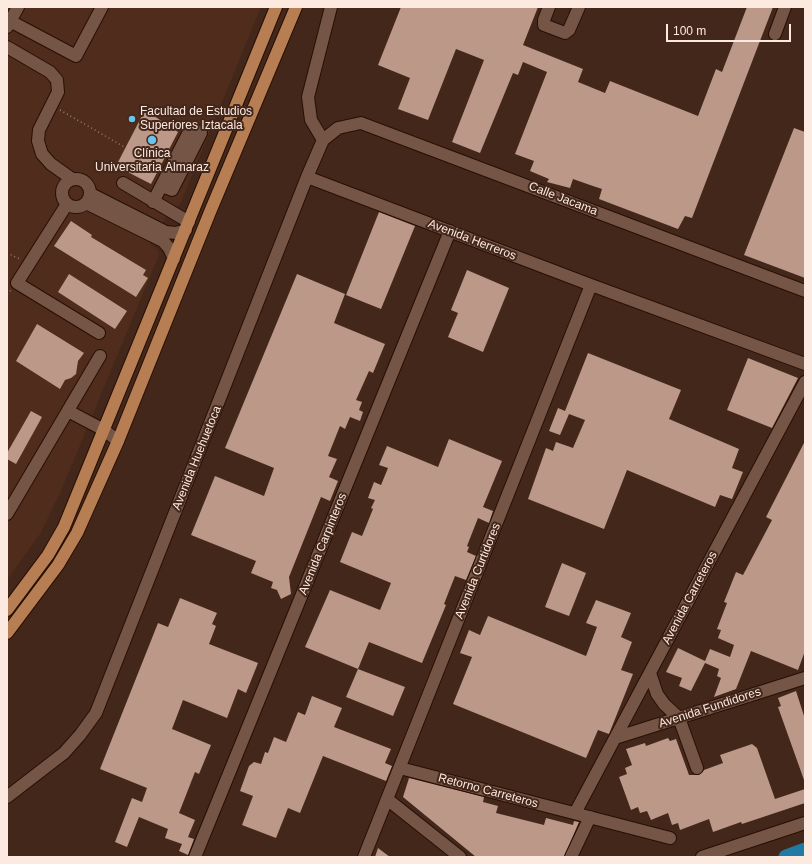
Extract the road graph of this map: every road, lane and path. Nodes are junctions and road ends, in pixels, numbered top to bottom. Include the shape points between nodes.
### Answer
1 (18, 7) edge
2 (102, 7) edge
3 (276, 7) edge
4 (296, 7) edge
5 (331, 7) edge
6 (548, 7) edge
7 (578, 7) edge
8 (785, 7) edge
9 (9, 24) edge
10 (775, 34) dead end
11 (7, 47) edge
12 (59, 109) dead end
13 (323, 140) junction
14 (126, 148) dead end
15 (307, 177) junction
16 (72, 179) junction
17 (123, 183) dead end
18 (162, 186) junction
19 (89, 199) junction
20 (153, 202) junction
21 (67, 204) junction
22 (196, 206) junction
23 (210, 212) junction
24 (187, 226) junction
25 (151, 230) junction
26 (450, 231) junction
27 (7, 253) edge
28 (174, 259) junction
29 (30, 263) junction
30 (591, 285) junction
31 (805, 291) edge
32 (98, 333) dead end
33 (100, 356) dead end
34 (805, 364) edge
35 (805, 382) edge
36 (68, 411) junction
37 (104, 430) junction
38 (118, 441) junction
39 (7, 514) edge
40 (7, 610) edge
41 (7, 633) edge
42 (650, 673) junction
43 (805, 678) edge
44 (679, 718) junction
45 (615, 738) junction
46 (400, 768) junction
47 (697, 768) dead end
48 (7, 797) edge
49 (387, 799) junction
50 (575, 813) junction
51 (590, 817) junction
52 (805, 823) edge
53 (670, 838) dead end
54 (195, 857) edge
55 (364, 857) edge
56 (460, 857) edge
57 (570, 857) edge
58 (702, 857) edge

1 - 9 street
2 - 9 street via 76,56
3 - 22 main road
4 - 23 main road
5 - 13 street via 308,97 311,120
6 - 7 street via 544,25 565,33 569,30
8 - 10 street
11 - 16 street via 50,72 57,80 58,92 39,130 38,141 42,154
12 - 14 path
13 - 15 street
13 - 31 street, Calle Jacama via 338,128 361,123
15 - 26 street, Avenida Herreros
15 - 48 street, Avenida Huehuetoca via 96,713 64,753
16 - 19 street via 83,180 87,184
16 - 21 street via 62,190
17 - 20 street
18 - 18 street via 191,128 202,133 172,190
18 - 20 street
19 - 21 street via 77,208
19 - 25 street
20 - 24 street
21 - 29 street
22 - 23 main road
22 - 24 main road
23 - 38 main road
24 - 25 street via 171,233
24 - 28 main road
25 - 28 street via 166,244
26 - 30 street, Avenida Herreros
26 - 54 street, Avenida Carpinteros
27 - 29 path
28 - 37 main road
29 - 32 street via 17,283
30 - 34 street, Avenida Herreros
30 - 46 street, Avenida Curtidores
33 - 36 street
35 - 42 street, Avenida Carreteros
36 - 37 street
36 - 39 street
37 - 38 street
37 - 40 main road via 64,527 48,555
38 - 41 main road via 78,533 58,565
42 - 44 street via 657,694
42 - 45 street, Avenida Carreteros
43 - 44 street, Avenida Fundidores
44 - 45 street, Avenida Fundidores
44 - 47 street
45 - 50 street, Avenida Carreteros
46 - 49 street, Avenida Curtidores
46 - 50 street, Retorno Carreteros
49 - 55 street, Avenida Curtidores
49 - 56 street
50 - 51 street, Retorno Carreteros
51 - 53 street, Retorno Carreteros
51 - 57 street
52 - 58 street

